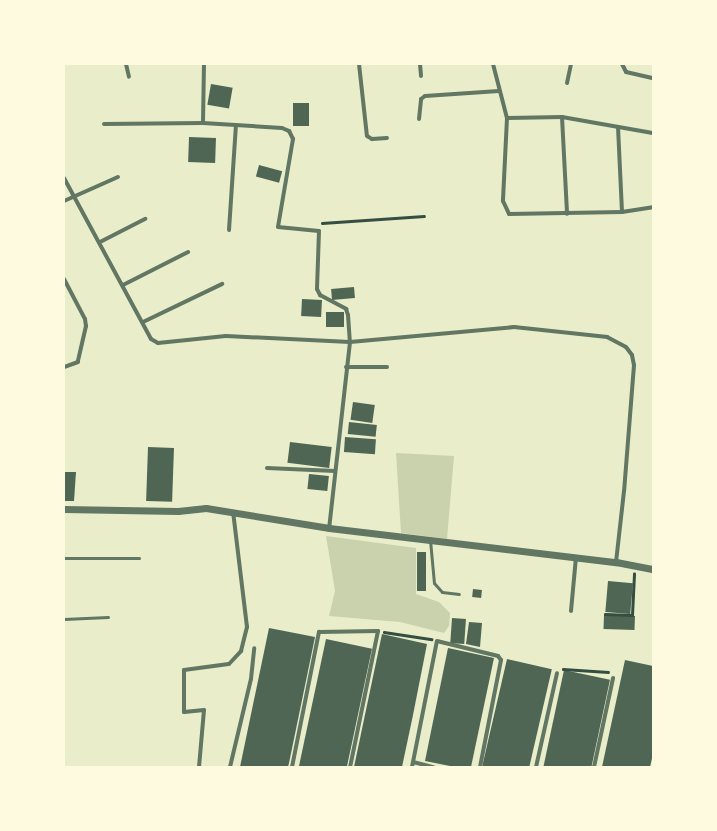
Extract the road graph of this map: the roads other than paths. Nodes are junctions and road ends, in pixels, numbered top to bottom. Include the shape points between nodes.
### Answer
1 (126, 64) edge
2 (204, 64) edge
3 (359, 64) edge
4 (420, 64) edge
5 (493, 64) edge
6 (571, 64) edge
7 (622, 64) edge
8 (421, 76) dead end
9 (129, 77) dead end
10 (653, 78) edge
11 (567, 83) dead end
12 (498, 91) junction
13 (562, 117) junction
14 (507, 118) junction
15 (419, 119) dead end
16 (203, 123) junction
17 (104, 124) dead end
18 (236, 125) junction
19 (618, 127) junction
20 (653, 133) edge
21 (387, 138) dead end
22 (118, 177) dead end
23 (64, 178) edge
24 (74, 197) junction
25 (64, 201) edge
26 (653, 207) edge
27 (622, 212) junction
28 (567, 214) junction
29 (145, 218) dead end
30 (229, 230) dead end
31 (100, 242) junction
32 (188, 252) dead end
33 (64, 279) edge
34 (222, 284) dead end
35 (123, 285) junction
36 (143, 322) junction
37 (350, 342) junction
38 (64, 367) edge
39 (346, 367) junction
40 (387, 367) dead end
41 (267, 468) dead end
42 (335, 471) junction
43 (64, 509) edge
44 (233, 512) junction
45 (329, 528) junction
46 (430, 540) junction
47 (576, 557) junction
48 (64, 558) edge
49 (138, 558) dead end
50 (616, 562) junction
51 (653, 569) edge
52 (459, 594) dead end
53 (572, 611) dead end
54 (108, 617) dead end
55 (64, 618) edge
56 (254, 648) dead end
57 (557, 673) road end
58 (613, 678) road end
59 (413, 765) edge
60 (199, 767) edge
61 (230, 767) edge
62 (292, 767) edge
63 (350, 767) edge
64 (433, 767) edge
65 (480, 767) edge
66 (536, 767) edge
67 (594, 767) edge

1 - 9 street
2 - 16 street
3 - 21 street via 367,136 372,139
4 - 8 street
5 - 12 street
6 - 11 street
7 - 10 street via 626,72
12 - 14 street
12 - 15 street via 425,96 420,99
13 - 14 street
13 - 19 street
13 - 28 street
14 - 28 street via 503,201 506,210 513,216
16 - 17 street
16 - 18 street
18 - 30 street
18 - 37 street via 282,128 289,131 293,139 278,227 319,230 317,289 320,295 346,309
19 - 20 street
19 - 27 street
22 - 24 street
23 - 24 street
24 - 25 street
24 - 31 street
26 - 27 street
27 - 28 street
29 - 31 street
31 - 35 street
32 - 35 street
33 - 38 street via 85,319 86,326 78,362
34 - 36 street
35 - 36 street
36 - 37 street via 151,338 158,342 226,336
37 - 39 street
37 - 50 street via 527,327 607,337 626,347 632,355 634,365
39 - 40 street
39 - 42 street
41 - 42 street
42 - 45 street
43 - 44 street via 178,511 206,508
44 - 45 street
44 - 60 street via 248,627 241,651 229,664 184,670 184,712 204,710
45 - 46 street
46 - 47 street
46 - 52 lane via 434,583 442,592
47 - 50 street
47 - 53 street
48 - 49 lane
50 - 51 street
54 - 55 lane
56 - 61 street via 251,679
57 - 66 street
58 - 67 street
59 - 64 street
59 - 65 street via 437,641 498,656 501,663
62 - 63 street via 319,632 378,631

